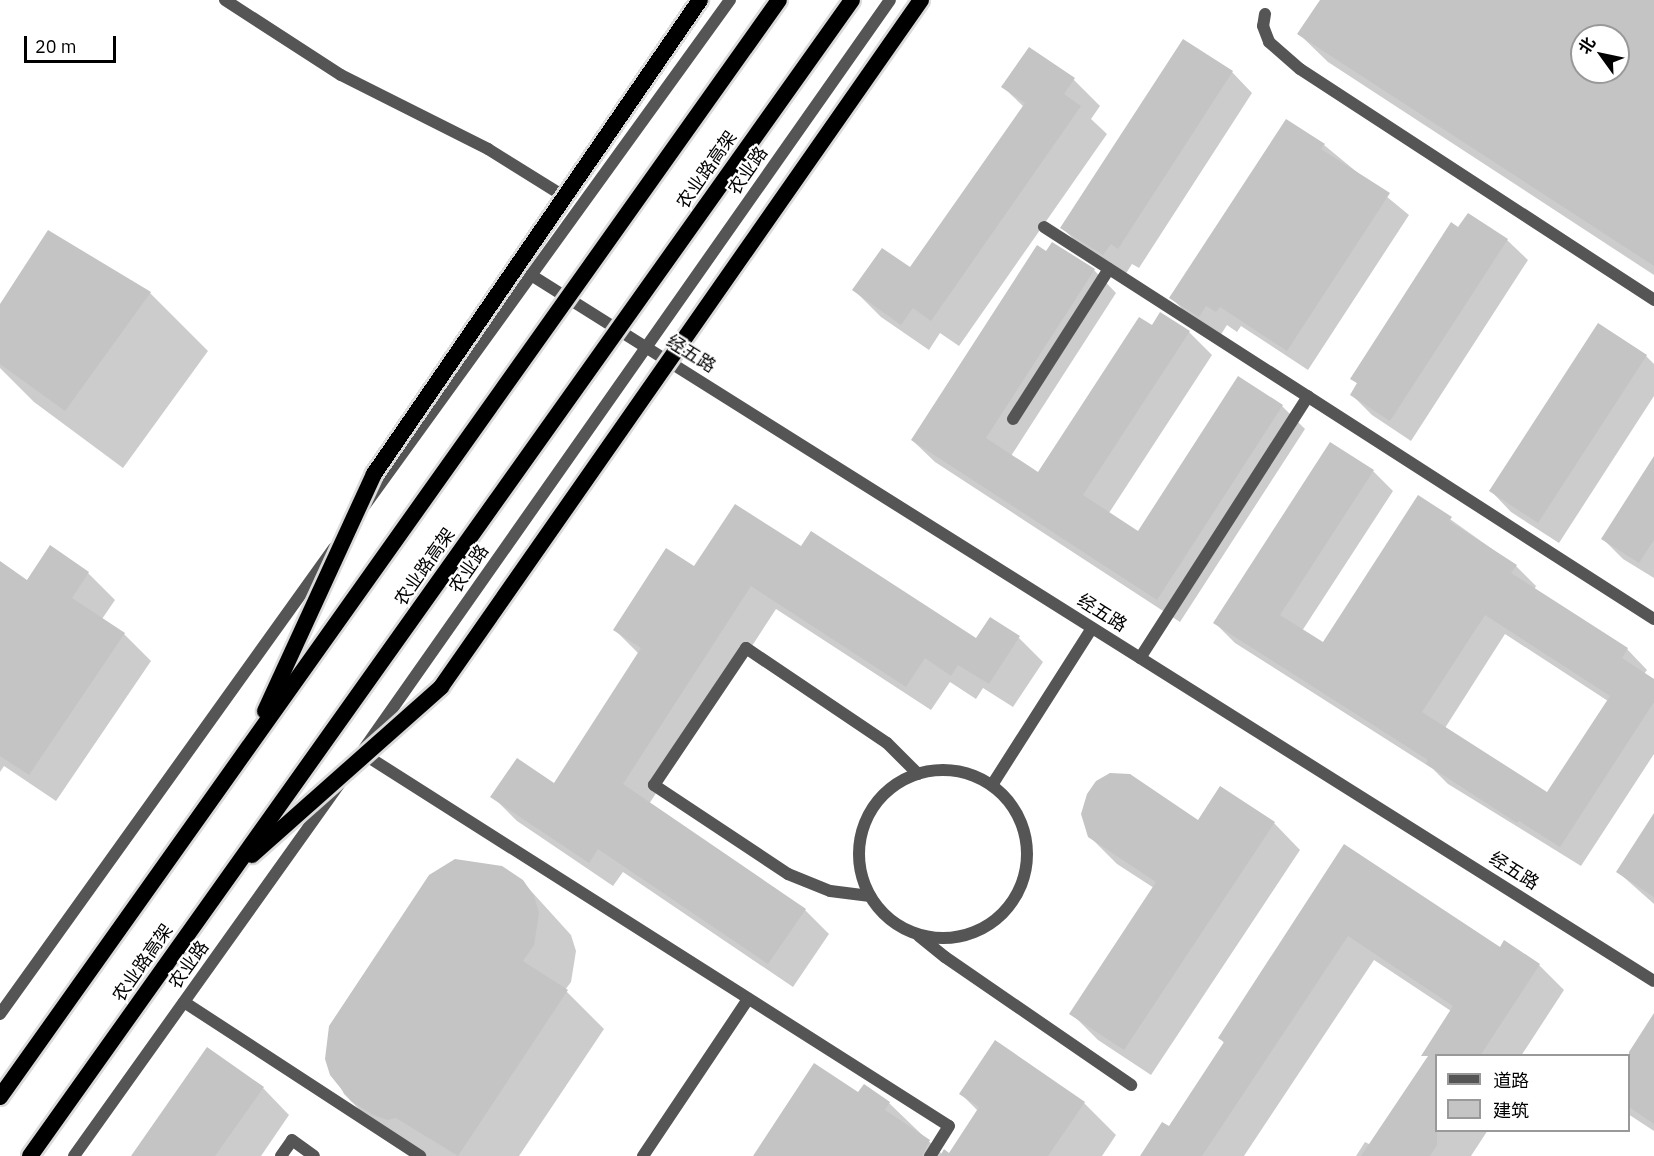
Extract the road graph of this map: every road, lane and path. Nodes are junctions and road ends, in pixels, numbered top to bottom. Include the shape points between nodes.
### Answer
1 (225, 0) edge
2 (700, 0) edge
3 (730, 0) edge
4 (779, 0) edge
5 (852, 0) edge
6 (890, 0) edge
7 (921, 0) edge
8 (1265, 14) dead end
9 (565, 197) junction
10 (1044, 227) dead end
11 (1109, 269) junction
12 (531, 275) junction
13 (1654, 300) edge
14 (646, 347) junction
15 (1308, 396) junction
16 (1013, 419) dead end
17 (1654, 618) edge
18 (1092, 628) junction
19 (1140, 658) junction
20 (248, 747) junction
21 (362, 753) junction
22 (918, 774) junction
23 (992, 785) junction
24 (229, 876) junction
25 (870, 896) junction
26 (919, 935) junction
27 (1654, 981) edge
28 (748, 999) junction
29 (184, 1002) junction
30 (0, 1014) edge
31 (1131, 1084) dead end
32 (0, 1097) edge
33 (30, 1156) edge
34 (74, 1156) edge
35 (281, 1156) edge
36 (314, 1156) edge
37 (420, 1156) edge
38 (643, 1156) edge
39 (930, 1156) edge

1 - 9 street via 341,75 488,149
2 - 9 highway, bridge
3 - 12 street
4 - 20 highway, bridge
5 - 24 highway, 农业路高架, bridge
6 - 14 street, 农业路
7 - 24 highway, bridge via 441,687
8 - 13 street via 1263,26 1269,42 1300,69
9 - 20 highway, bridge via 374,474
10 - 11 street
11 - 15 street
11 - 16 street
12 - 14 street, 经五路
12 - 30 street
14 - 18 street, 经五路
14 - 21 street, 农业路
15 - 17 street
15 - 19 street
18 - 19 street, 经五路
18 - 23 street
19 - 27 street, 经五路
20 - 32 highway, bridge
21 - 28 street
21 - 29 street, 农业路
22 - 23 street via 947,769 966,772
22 - 25 street via 893,786 867,817 859,857
22 - 25 street via 887,743 746,648 654,785 788,874 830,891
23 - 26 street via 1011,803 1026,837 1028,859 1019,890 1000,916 982,929 940,938
24 - 33 highway, 农业路高架, bridge
25 - 26 street via 899,926
26 - 31 street via 945,957
28 - 38 street
28 - 39 street via 949,1126
29 - 34 street, 农业路
29 - 37 street
35 - 36 street via 292,1140

